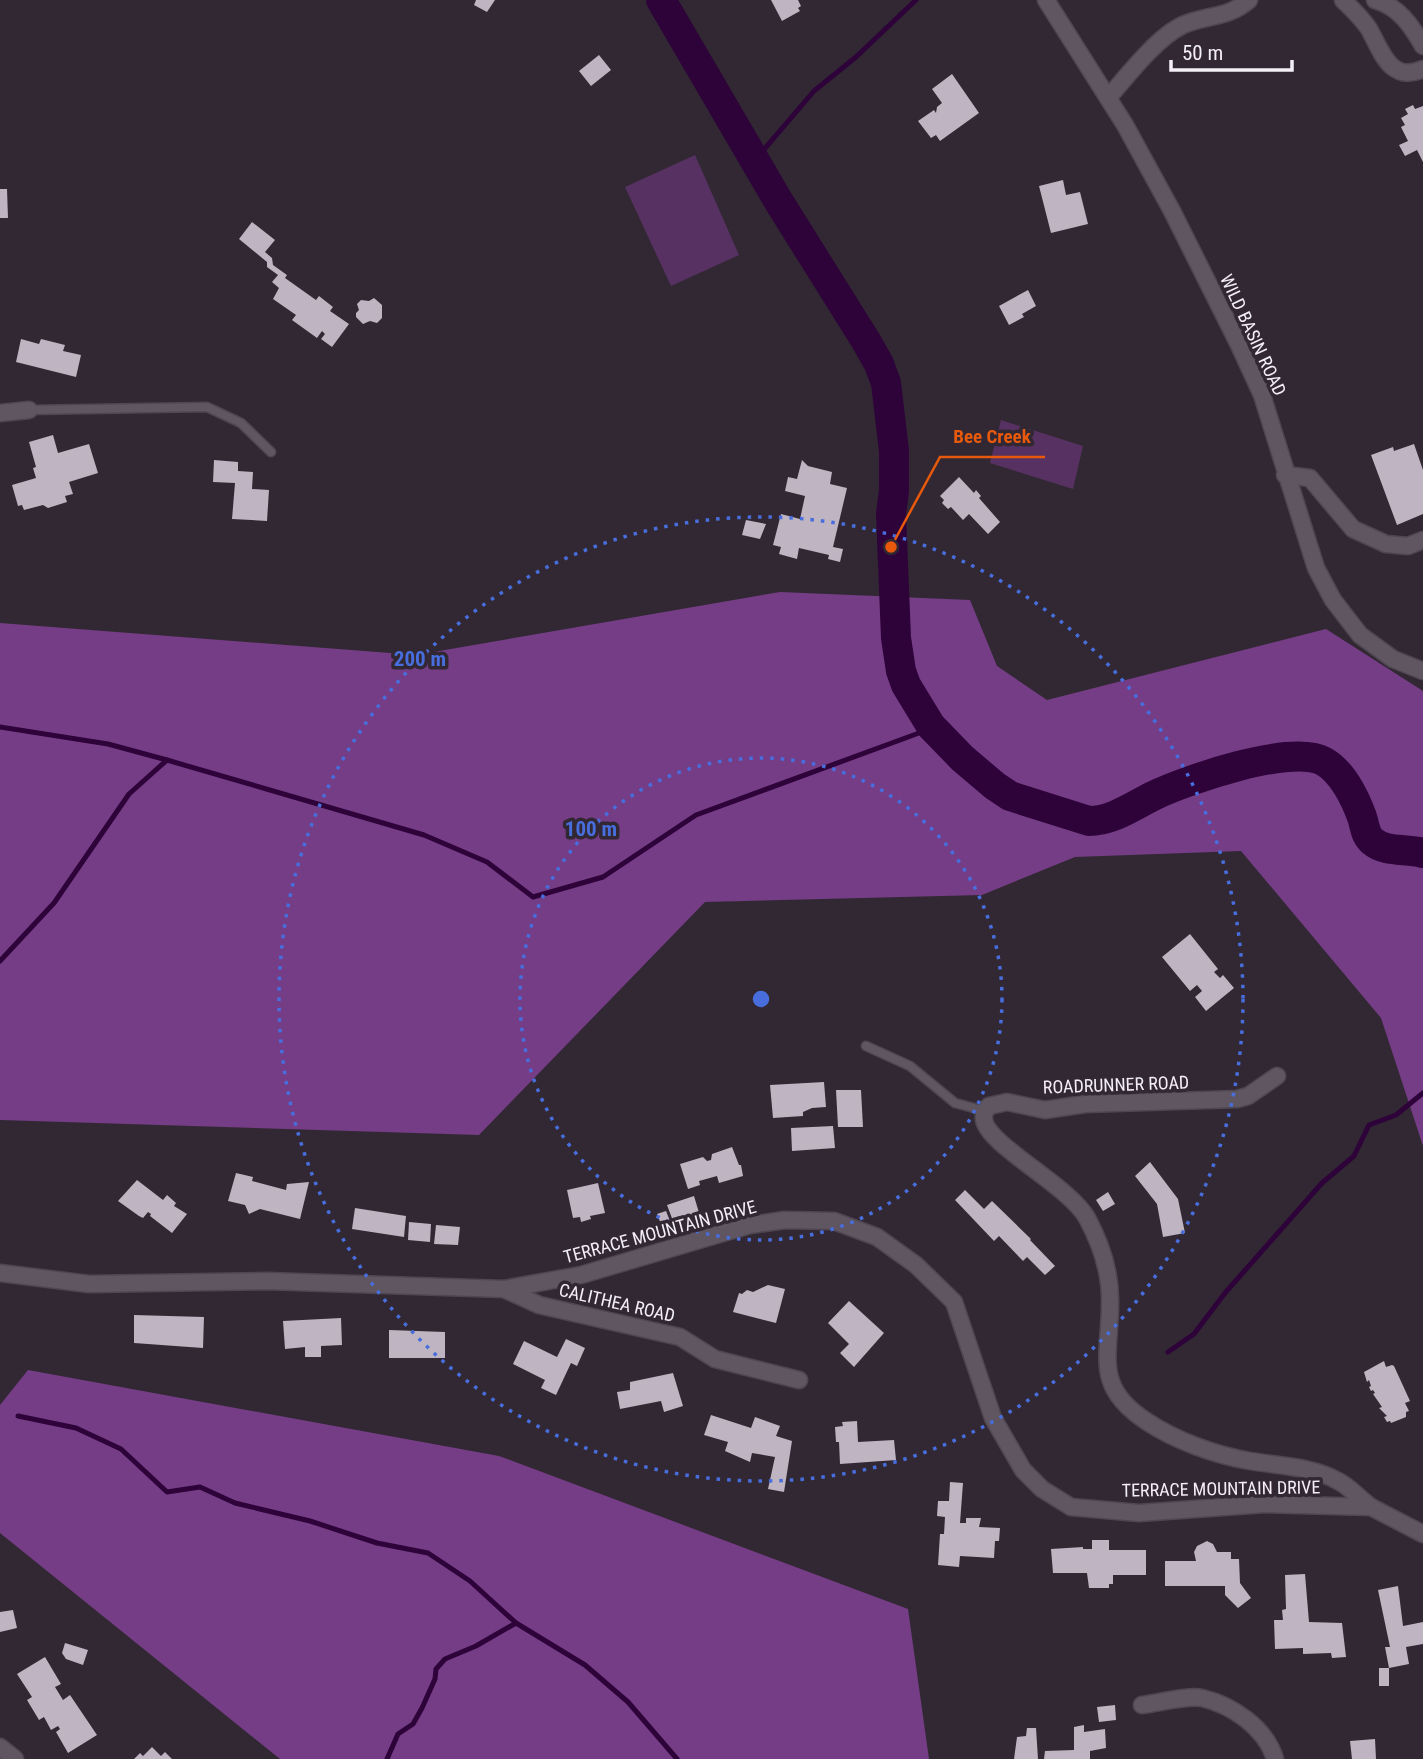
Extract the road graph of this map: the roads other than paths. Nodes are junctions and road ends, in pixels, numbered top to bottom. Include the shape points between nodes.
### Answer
1 (1046, 0) edge
2 (1249, 0) edge
3 (1343, 0) edge
4 (1375, 0) edge
5 (1423, 46) edge
6 (1423, 69) edge
7 (1108, 98) junction
8 (29, 410) joint
9 (0, 414) edge
10 (271, 452) dead end
11 (1285, 475) junction
12 (1423, 540) edge
13 (1423, 671) edge
14 (866, 1046) dead end
15 (1277, 1076) dead end
16 (985, 1111) junction
17 (0, 1273) edge
18 (505, 1289) junction
19 (799, 1380) dead end
20 (1371, 1507) junction
21 (1423, 1534) edge
22 (1142, 1705) dead end
23 (0, 1747) edge
24 (15, 1759) edge
25 (1275, 1759) edge

1 - 7 street, WILD BASIN ROAD
2 - 7 street via 1234,12 1182,26 1152,49
3 - 6 street via 1362,19 1386,62 1397,70 1414,73
4 - 5 street via 1401,14
7 - 11 street, WILD BASIN ROAD via 1172,211 1239,345 1262,395
8 - 9 street
8 - 10 lane via 206,407 241,423
11 - 12 street via 1310,478 1362,534 1386,544
11 - 13 street, WILD BASIN ROAD via 1316,568 1333,600 1360,635 1393,659
14 - 16 lane via 910,1066 955,1103
15 - 16 street, ROADRUNNER ROAD via 1237,1099 1084,1104 1045,1110 1007,1102
16 - 20 street via 984,1122 993,1136 1061,1189 1085,1214 1102,1247 1110,1303 1105,1353 1108,1373 1115,1391 1129,1407 1193,1445 1247,1461 1313,1470 1338,1481
17 - 18 street, TERRACE MOUNTAIN DRIVE via 89,1284 267,1281
18 - 19 street, CALITHEA ROAD via 539,1305 680,1337 715,1359
18 - 20 street, TERRACE MOUNTAIN DRIVE via 581,1275 750,1225 834,1221 877,1237 916,1265 954,1302 993,1418 1023,1470 1071,1507 1139,1513 1265,1504
20 - 21 street, TERRACE MOUNTAIN DRIVE
22 - 25 street via 1200,1697 1239,1712 1271,1747
23 - 24 street

